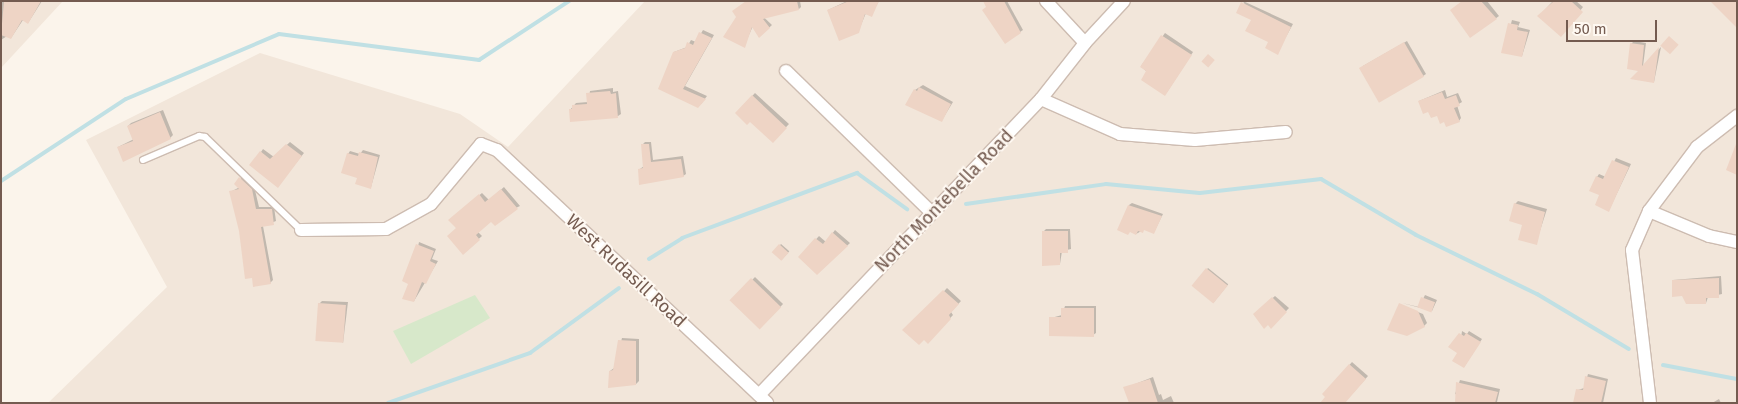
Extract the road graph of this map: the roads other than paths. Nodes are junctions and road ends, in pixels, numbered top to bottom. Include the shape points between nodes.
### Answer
1 (1046, 1) edge
2 (1124, 1) edge
3 (1085, 43) junction
4 (786, 72) dead end
5 (1041, 100) junction
6 (1737, 116) edge
7 (1286, 132) dead end
8 (143, 160) dead end
9 (1649, 211) junction
10 (932, 213) junction
11 (301, 230) joint
12 (1737, 242) edge
13 (763, 399) edge
14 (1650, 403) edge

1 - 3 street
2 - 3 street, North Montebella Road
3 - 5 street, North Montebella Road
4 - 10 street
5 - 7 street via 1120,134 1195,140
5 - 10 street, North Montebella Road
6 - 9 street via 1697,147
8 - 11 lane via 199,136 205,137
9 - 12 street via 1709,236
9 - 14 street via 1632,250
10 - 13 street, North Montebella Road
11 - 13 street, West Rudasill Road via 386,229 431,204 481,144 497,150

